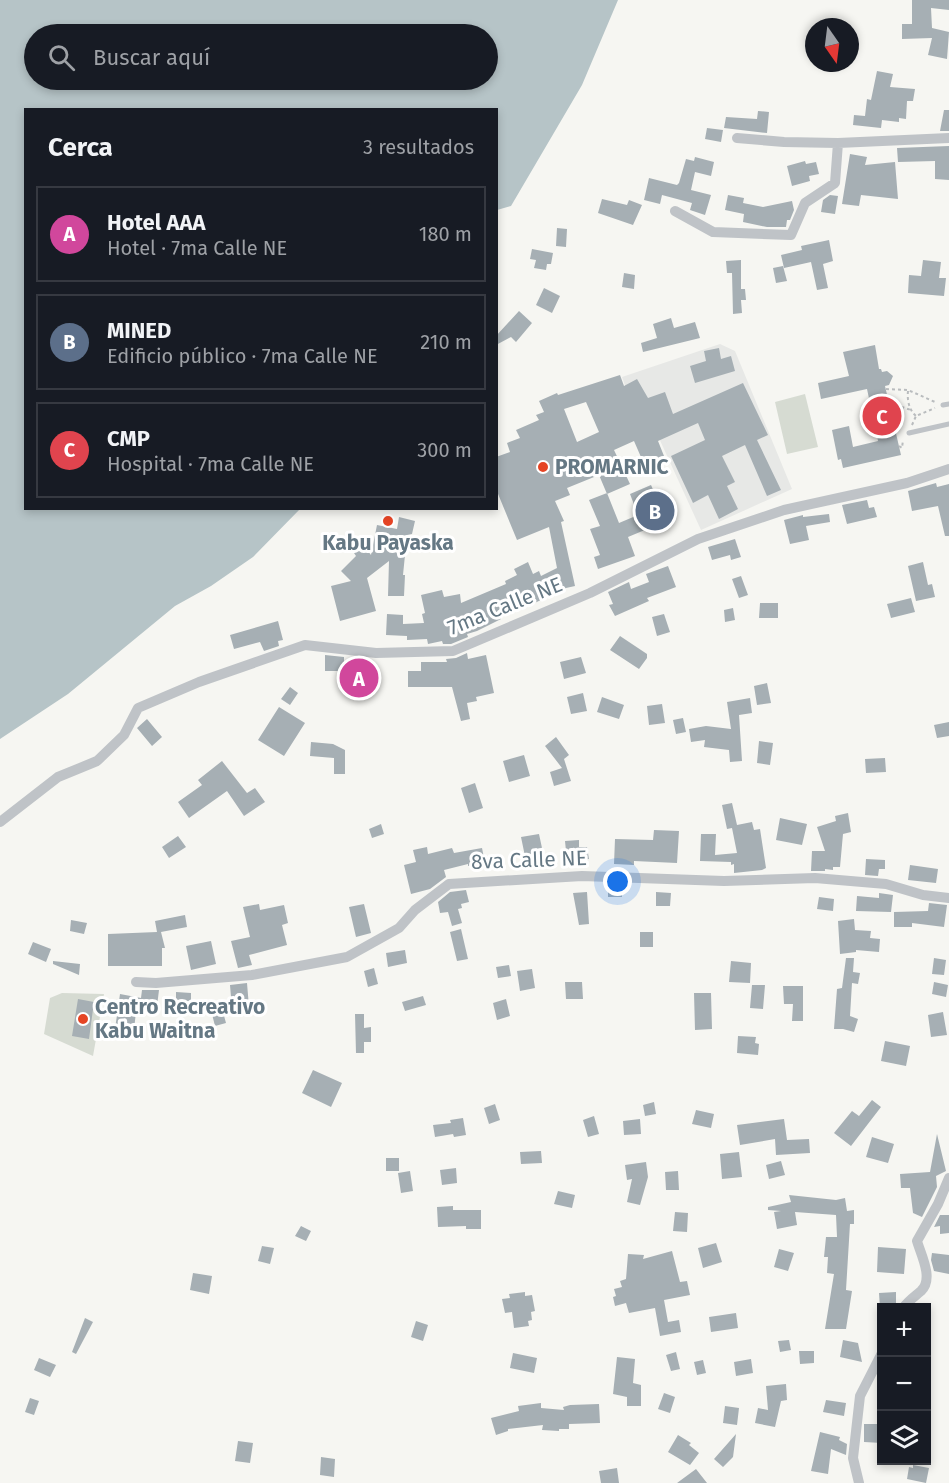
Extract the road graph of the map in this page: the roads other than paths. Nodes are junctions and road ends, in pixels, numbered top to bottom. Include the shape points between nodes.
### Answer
1 (737, 138) dead end
2 (949, 138) edge
3 (838, 143) junction
4 (675, 211) dead end
5 (949, 424) edge
6 (909, 433) dead end
7 (949, 469) edge
8 (0, 822) edge
9 (949, 898) edge
10 (136, 982) dead end
11 (949, 1178) edge
12 (907, 1303) edge
13 (880, 1357) edge
14 (859, 1483) edge

1 - 3 street
2 - 3 street
3 - 4 street via 835,183 805,203 791,235 712,232
5 - 6 lane
7 - 8 street, 7ma Calle NE via 907,483 784,510 698,539 590,593 453,651 376,653 305,645 200,682 138,708 124,735 97,761 58,777
9 - 10 street, 8va Calle NE via 886,884 815,878 724,881 582,876 449,884 399,928 346,957 252,975
11 - 12 street via 917,1241 928,1278 923,1290
13 - 14 street via 860,1396 853,1458

